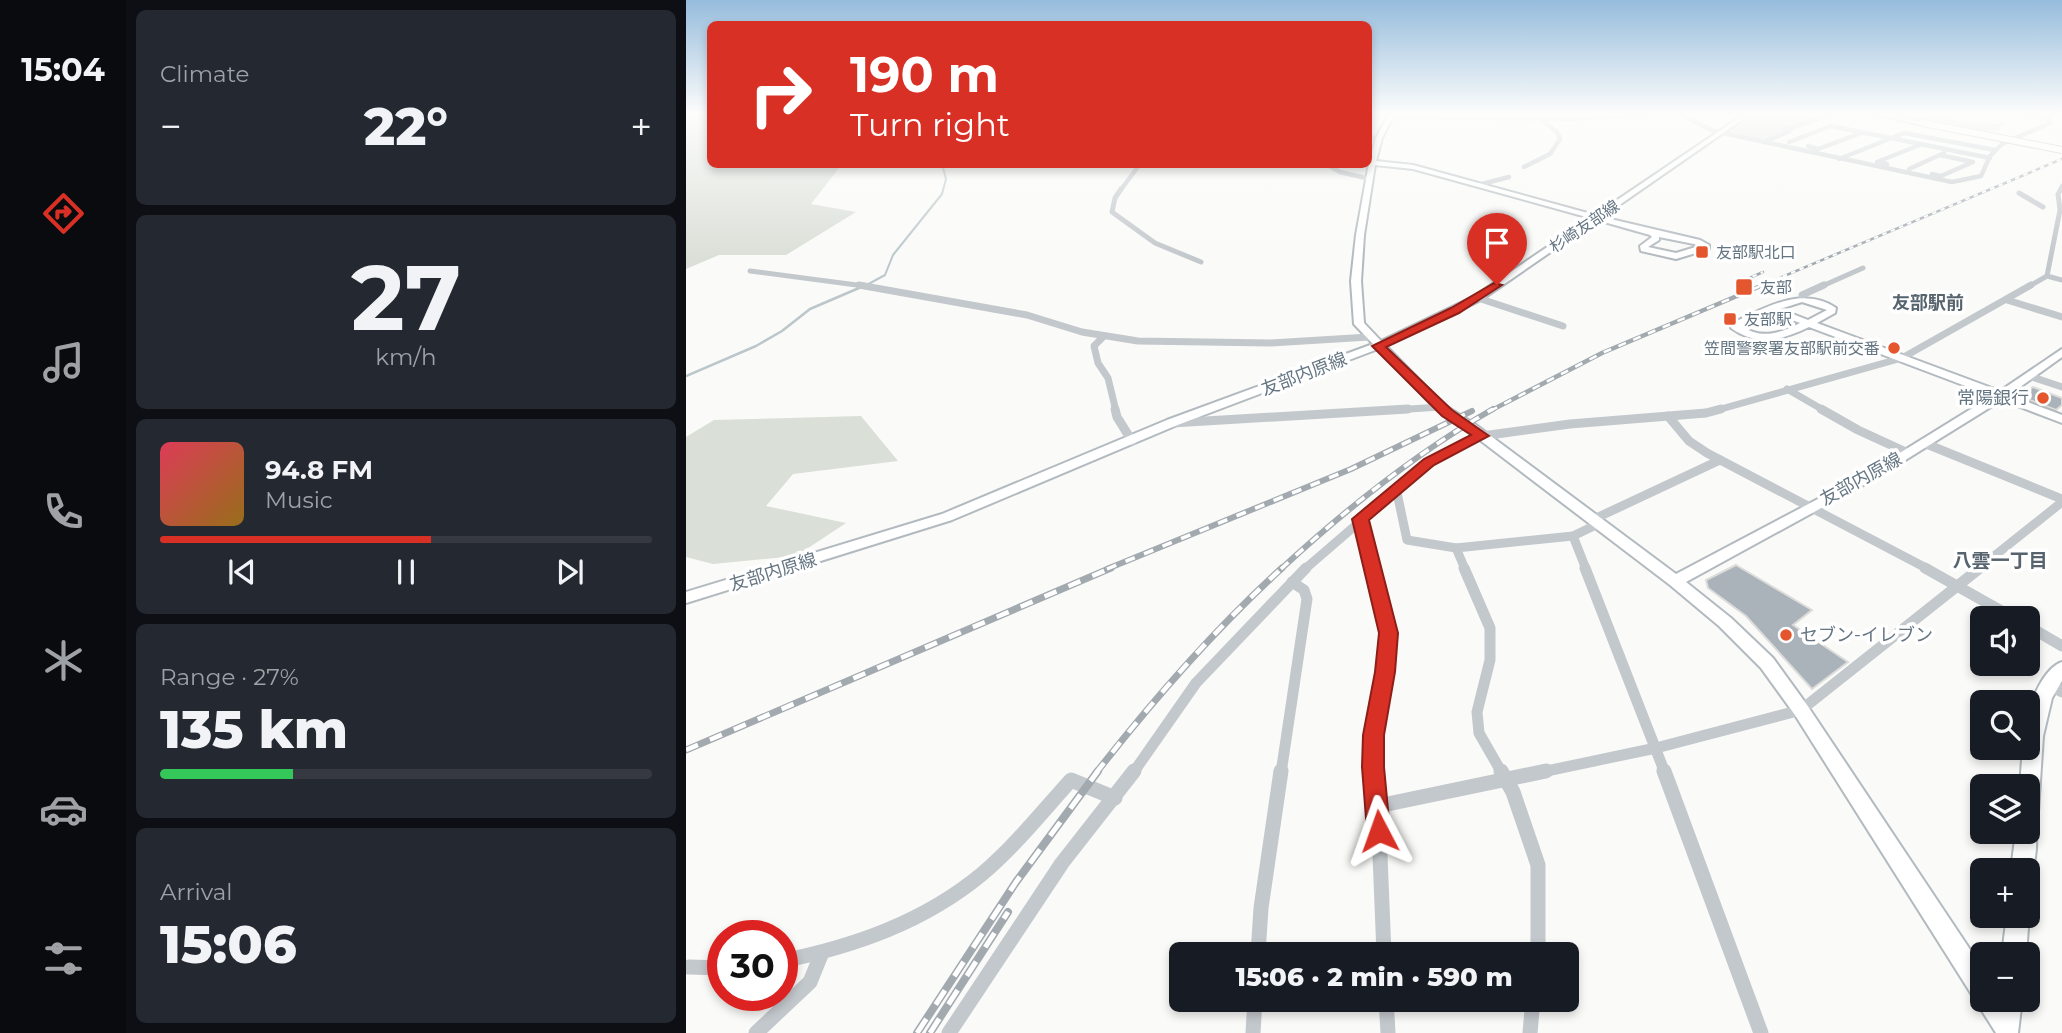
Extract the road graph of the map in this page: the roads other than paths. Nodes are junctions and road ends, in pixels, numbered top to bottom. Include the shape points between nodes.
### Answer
1 (1374, 163) edge
2 (1532, 163) edge
3 (1675, 163) edge
4 (1858, 163) edge
5 (1883, 163) edge
6 (1922, 163) edge
7 (1970, 163) edge
8 (1989, 163) edge
9 (1524, 167) dead end
10 (1138, 168) edge
11 (1333, 168) edge
12 (1371, 168) edge
13 (1909, 169) junction
14 (1509, 177) dead end
15 (1370, 179) junction
16 (1478, 185) junction
17 (2062, 186) edge
18 (2019, 193) dead end
19 (2043, 207) dead end
20 (1596, 218) junction
21 (2059, 233) edge
22 (1655, 236) junction
23 (1201, 262) dead end
24 (1863, 268) dead end
25 (750, 271) dead end
26 (2047, 276) junction
27 (2062, 280) edge
28 (1478, 298) junction
29 (1802, 299) junction
30 (2007, 300) junction
31 (1774, 310) junction
32 (2062, 317) edge
33 (1808, 323) junction
34 (1563, 326) dead end
35 (1104, 336) junction
36 (1374, 341) junction
37 (1902, 358) junction
38 (2059, 358) edge
39 (2029, 376) junction
40 (2062, 387) edge
41 (1787, 389) junction
42 (2000, 395) junction
43 (1440, 407) junction
44 (1668, 416) junction
45 (2062, 419) edge
46 (1171, 424) junction
47 (1482, 436) junction
48 (1132, 441) junction
49 (1924, 443) junction
50 (1908, 453) junction
51 (1720, 460) junction
52 (1396, 488) junction
53 (2062, 501) edge
54 (1811, 508) junction
55 (1360, 519) junction
56 (1595, 522) junction
57 (1573, 536) junction
58 (1455, 548) junction
59 (1675, 581) junction
60 (1292, 582) junction
61 (1958, 584) junction
62 (686, 598) edge
63 (1994, 606) edge
64 (2040, 633) edge
65 (2062, 646) edge
66 (2062, 668) edge
67 (2055, 688) edge
68 (1801, 710) junction
69 (1656, 748) junction
70 (2032, 774) edge
71 (1506, 778) junction
72 (1115, 797) junction
73 (1378, 806) junction
74 (1259, 942) edge
75 (1384, 942) edge
76 (1538, 942) edge
77 (821, 955) junction
78 (798, 959) edge
79 (689, 967) dead end
80 (707, 968) edge
81 (1970, 971) edge
82 (1254, 1012) edge
83 (1387, 1012) edge
84 (1532, 1012) edge
85 (1996, 1012) edge
86 (2009, 1012) edge
87 (2007, 1031) edge
88 (756, 1033) edge
89 (949, 1033) edge
90 (1253, 1033) edge
91 (1388, 1033) edge
92 (1530, 1033) edge
93 (1761, 1033) edge

1 - 16 main road via 1413,167
2 - 9 street
3 - 20 main road, 杉崎友部線
4 - 8 street via 1952,183 1978,179
5 - 13 street
6 - 13 street
7 - 13 street via 1941,176
10 - 23 street via 1119,191 1112,212 1155,243
11 - 15 street
12 - 15 main road
14 - 16 street
15 - 36 main road via 1356,281 1359,324
16 - 20 main road
17 - 21 street
18 - 19 street
20 - 22 main road
20 - 28 main road, 杉崎友部線
21 - 26 street
22 - 22 main road via 1644,249 1676,256 1706,247
24 - 29 street via 1802,295
25 - 35 street via 918,294 1027,315
26 - 27 street
26 - 30 street
28 - 34 street
28 - 36 main road, 杉崎友部線
29 - 31 main road
29 - 33 main road via 1833,310
30 - 32 street
30 - 37 street
31 - 33 main road
31 - 33 main road via 1735,326 1771,339
33 - 37 main road
35 - 36 street via 1138,341
35 - 48 street via 1094,346 1098,363 1108,378 1117,417
36 - 43 main road
36 - 46 main road, 友部内原線
37 - 41 street
37 - 42 main road
38 - 39 main road, 友部内原線
39 - 40 street
39 - 42 main road, 友部内原線
41 - 44 street via 1706,413
41 - 50 street
42 - 45 main road
42 - 49 main road, 友部内原線
43 - 46 street
43 - 47 main road
44 - 47 street
44 - 51 street via 1689,441
46 - 48 main road, 友部内原線
47 - 52 street via 1429,462
47 - 56 main road
48 - 62 main road, 友部内原線 via 923,526
49 - 50 main road, 友部内原線
49 - 53 street
50 - 54 main road, 友部内原線
51 - 54 street
51 - 56 street
52 - 55 street
52 - 58 street via 1407,540
53 - 61 street
54 - 59 main road, 友部内原線
54 - 61 street
55 - 60 street
55 - 73 street via 1388,633 1373,735
56 - 57 street
56 - 59 main road
57 - 58 street
57 - 69 street
58 - 71 street via 1490,628 1490,660 1477,712 1479,733
59 - 68 main road via 1767,663
60 - 72 street via 1196,683
60 - 74 street via 1304,590 1307,599
61 - 63 street
61 - 68 street
64 - 65 street
66 - 67 main road
67 - 70 main road via 2038,719
68 - 69 street
68 - 81 main road
69 - 71 street
69 - 93 street
71 - 73 street
71 - 76 street via 1538,865
72 - 77 street via 1070,780 980,875 877,937
72 - 89 street via 1062,863
73 - 75 street
77 - 78 street
77 - 88 street via 810,982
79 - 80 street
82 - 90 street
83 - 91 street
84 - 92 street
85 - 87 main road
86 - 87 main road

